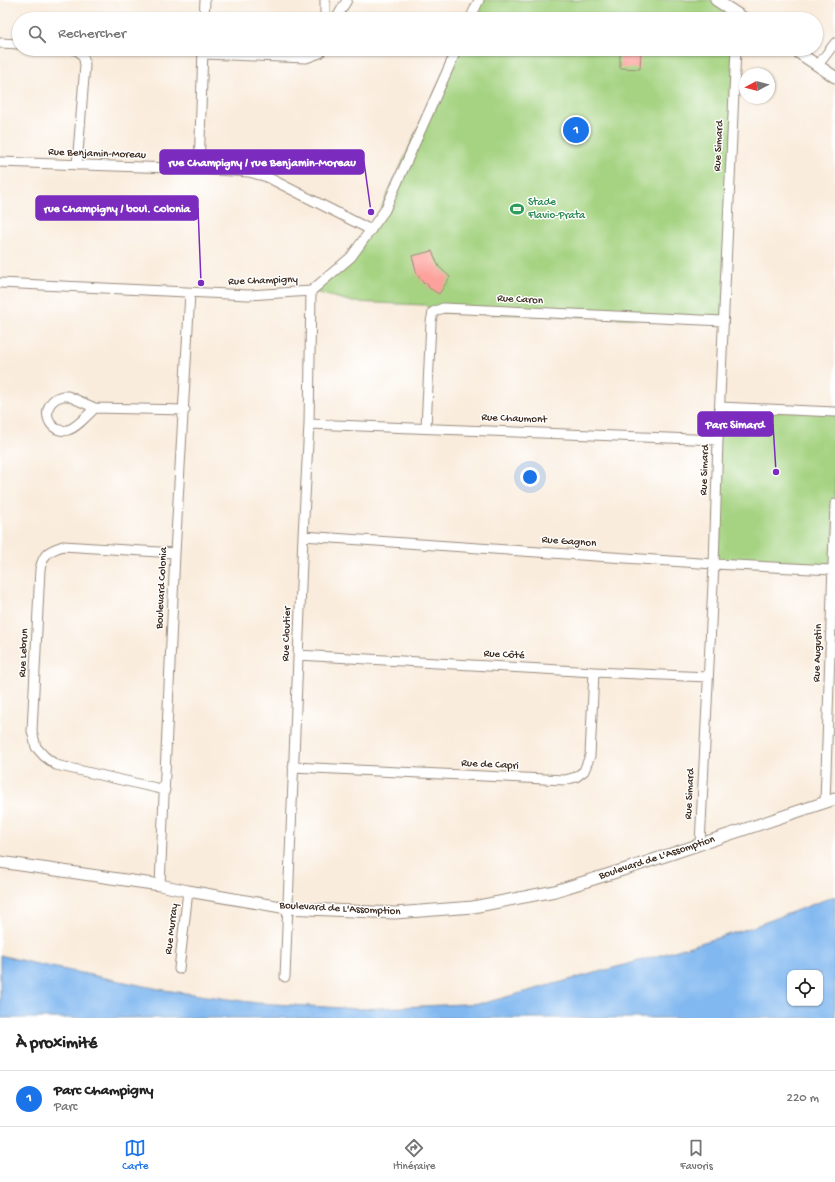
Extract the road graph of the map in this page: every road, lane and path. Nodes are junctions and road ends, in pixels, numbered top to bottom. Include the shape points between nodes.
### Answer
1 (205, 0) edge
2 (325, 0) edge
3 (347, 0) edge
4 (479, 0) edge
5 (719, 1) edge
6 (204, 12) edge
7 (325, 12) edge
8 (340, 12) edge
9 (473, 12) edge
10 (733, 12) edge
11 (0, 43) edge
12 (835, 43) edge
13 (12, 44) edge
14 (83, 56) edge
15 (203, 56) edge
16 (272, 56) edge
17 (312, 56) edge
18 (454, 56) edge
19 (736, 56) edge
20 (803, 56) edge
21 (818, 65) junction
22 (835, 77) edge
23 (0, 162) edge
24 (78, 165) junction
25 (199, 169) junction
26 (371, 230) junction
27 (0, 284) edge
28 (311, 292) junction
29 (190, 293) junction
30 (723, 320) junction
31 (720, 407) junction
32 (95, 408) junction
33 (185, 410) junction
34 (835, 412) edge
35 (309, 424) junction
36 (426, 428) junction
37 (718, 440) junction
38 (835, 504) edge
39 (303, 536) junction
40 (175, 553) junction
41 (834, 553) edge
42 (714, 564) junction
43 (832, 570) junction
44 (298, 655) junction
45 (594, 672) junction
46 (708, 677) junction
47 (293, 767) junction
48 (165, 790) junction
49 (830, 801) edge
50 (700, 844) junction
51 (0, 862) edge
52 (160, 885) junction
53 (188, 891) junction
54 (287, 908) junction
55 (179, 969) dead end
56 (285, 977) dead end

1 - 6 street
2 - 7 street
3 - 8 street
4 - 9 street
5 - 10 street
11 - 13 street
12 - 21 street
14 - 24 street via 85,65
15 - 25 street
16 - 17 street
18 - 26 street, Rue Champigny via 385,210
19 - 30 street, Rue Simard
20 - 21 street
21 - 22 street
23 - 24 street, Rue Benjamin-Moreau
24 - 25 street, Rue Benjamin-Moreau
25 - 26 street, Rue Benjamin-Moreau via 249,172 267,177
26 - 28 street, Rue Champigny via 351,257
27 - 29 street, Rue Champigny
28 - 29 street, Rue Champigny via 248,295
28 - 35 street, Rue Cloutier
29 - 33 street, Boulevard Colonia
30 - 31 street, Rue Simard
30 - 36 street, Rue Caron via 443,308 433,312 431,322
31 - 34 street
31 - 37 street, Rue Simard
32 - 32 street via 63,396 49,404 47,415 52,425 68,430
32 - 33 street
33 - 40 street, Boulevard Colonia
35 - 36 street, Rue Chaumont
35 - 39 street, Rue Cloutier
36 - 37 street, Rue Chaumont
37 - 42 street, Rue Simard
38 - 41 street, Rue Augustin
39 - 42 street, Rue Gagnon
39 - 44 street, Rue Cloutier
40 - 48 street, Boulevard Colonia
40 - 48 street, Rue Lebrun via 63,546 50,550 43,558 40,569 32,723 36,747 56,765
41 - 43 street, Rue Augustin
42 - 43 street, Rue Gagnon
42 - 46 street, Rue Simard
43 - 49 street, Rue Augustin
44 - 45 street, Rue Côté
44 - 47 street, Rue Cloutier
45 - 46 street, Rue Côté
45 - 47 street, Rue de Capri via 590,756 584,771 576,777 565,780
46 - 50 street, Rue Simard
47 - 54 street, Rue Cloutier
48 - 52 street, Boulevard Colonia
49 - 50 street, Boulevard de L'Assomption
50 - 54 street, Boulevard de L'Assomption via 555,891 474,907 395,913
51 - 52 street, Boulevard de L'Assomption
52 - 53 street, Boulevard de L'Assomption
53 - 54 street, Boulevard de L'Assomption
53 - 55 street, Rue Murray
54 - 56 street, Rue Cloutier

